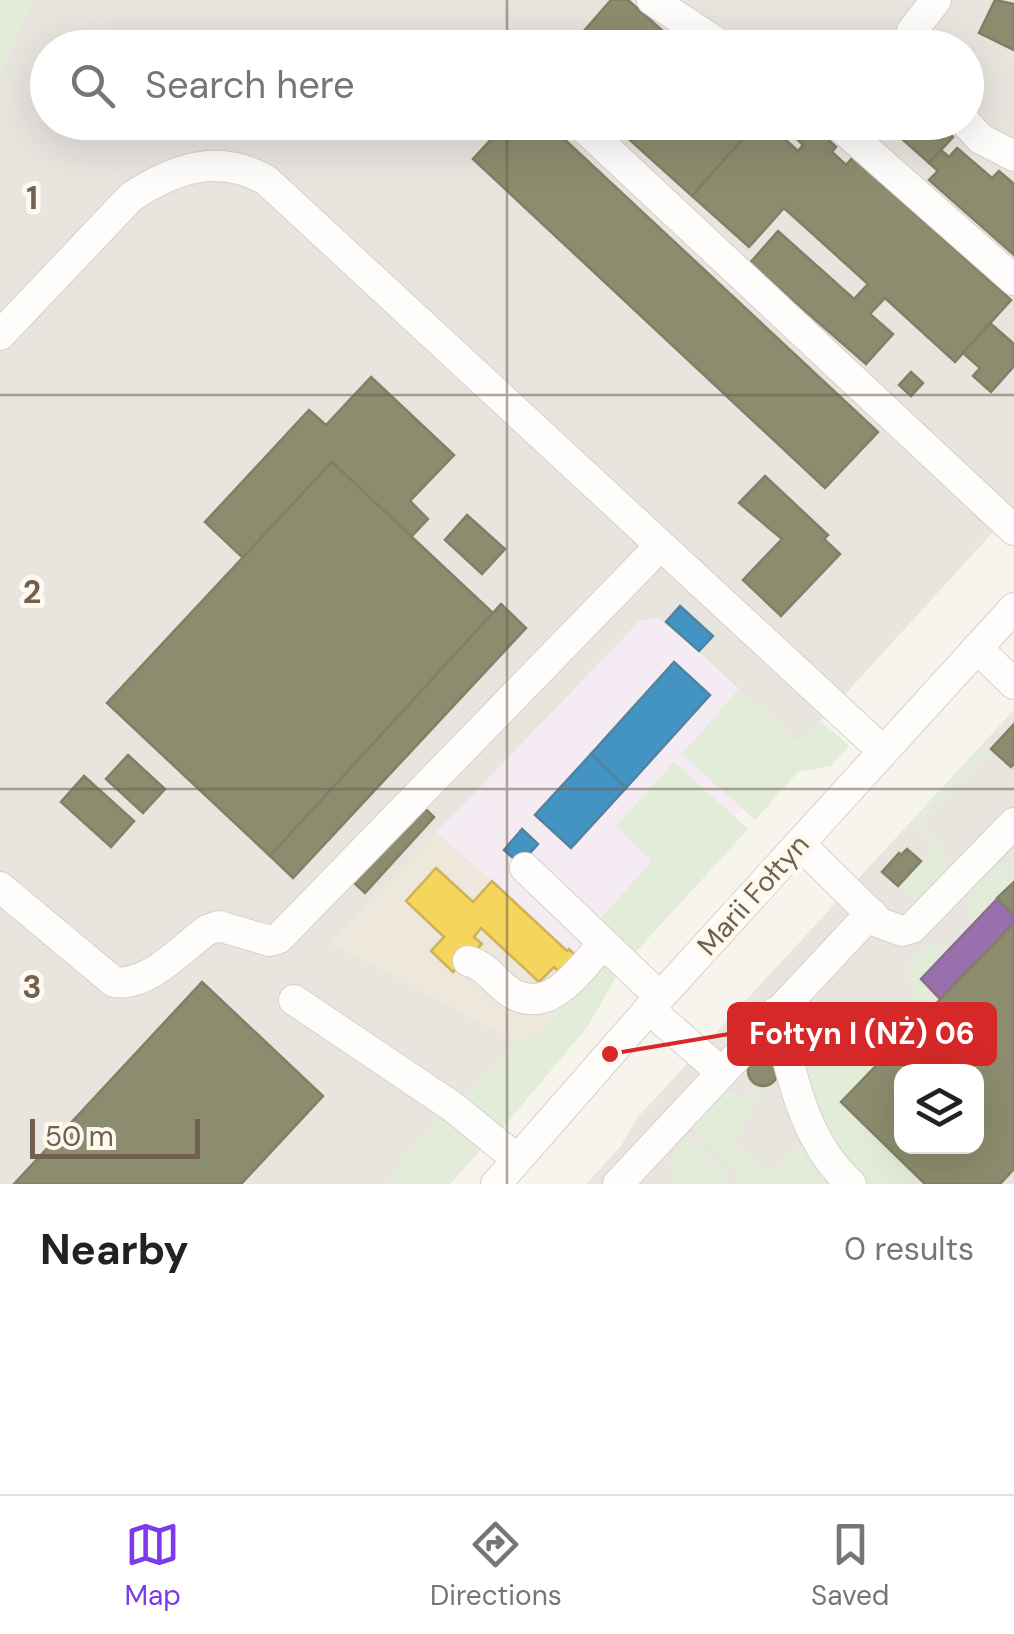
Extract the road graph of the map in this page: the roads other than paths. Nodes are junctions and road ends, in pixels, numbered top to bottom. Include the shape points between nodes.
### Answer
1 (652, 0) edge
2 (936, 0) edge
3 (698, 30) edge
4 (913, 30) edge
5 (597, 140) edge
6 (855, 140) edge
7 (984, 140) edge
8 (1014, 156) edge
9 (1014, 280) edge
10 (0, 335) edge
11 (1014, 530) edge
12 (660, 546) junction
13 (1014, 608) edge
14 (977, 648) junction
15 (1014, 684) edge
16 (883, 750) junction
17 (1014, 823) edge
18 (800, 844) junction
19 (524, 868) dead end
20 (0, 887) edge
21 (870, 913) junction
22 (603, 944) junction
23 (468, 961) dead end
24 (294, 1000) dead end
25 (654, 1003) junction
26 (776, 1012) junction
27 (721, 1072) junction
28 (517, 1159) junction
29 (496, 1184) edge
30 (618, 1184) edge
31 (851, 1184) edge

1 - 3 street
2 - 4 street
5 - 11 street
6 - 9 street
7 - 8 street
10 - 12 street via 131,197 158,179 205,164 248,170
12 - 16 street
12 - 20 street via 279,938 270,942 219,926 138,982 122,984
13 - 14 street, Marii Fołtyn
14 - 15 street
14 - 16 street, Marii Fołtyn
16 - 18 street, Marii Fołtyn
17 - 21 street via 912,928 890,928
18 - 21 street
18 - 25 street, Marii Fołtyn
19 - 22 street
21 - 26 street
22 - 23 street via 549,996 514,994
22 - 25 street
24 - 28 street via 453,1107
25 - 27 street
25 - 28 street, Marii Fołtyn
26 - 27 street
26 - 31 street via 810,1128
27 - 30 street
28 - 29 street, Marii Fołtyn

